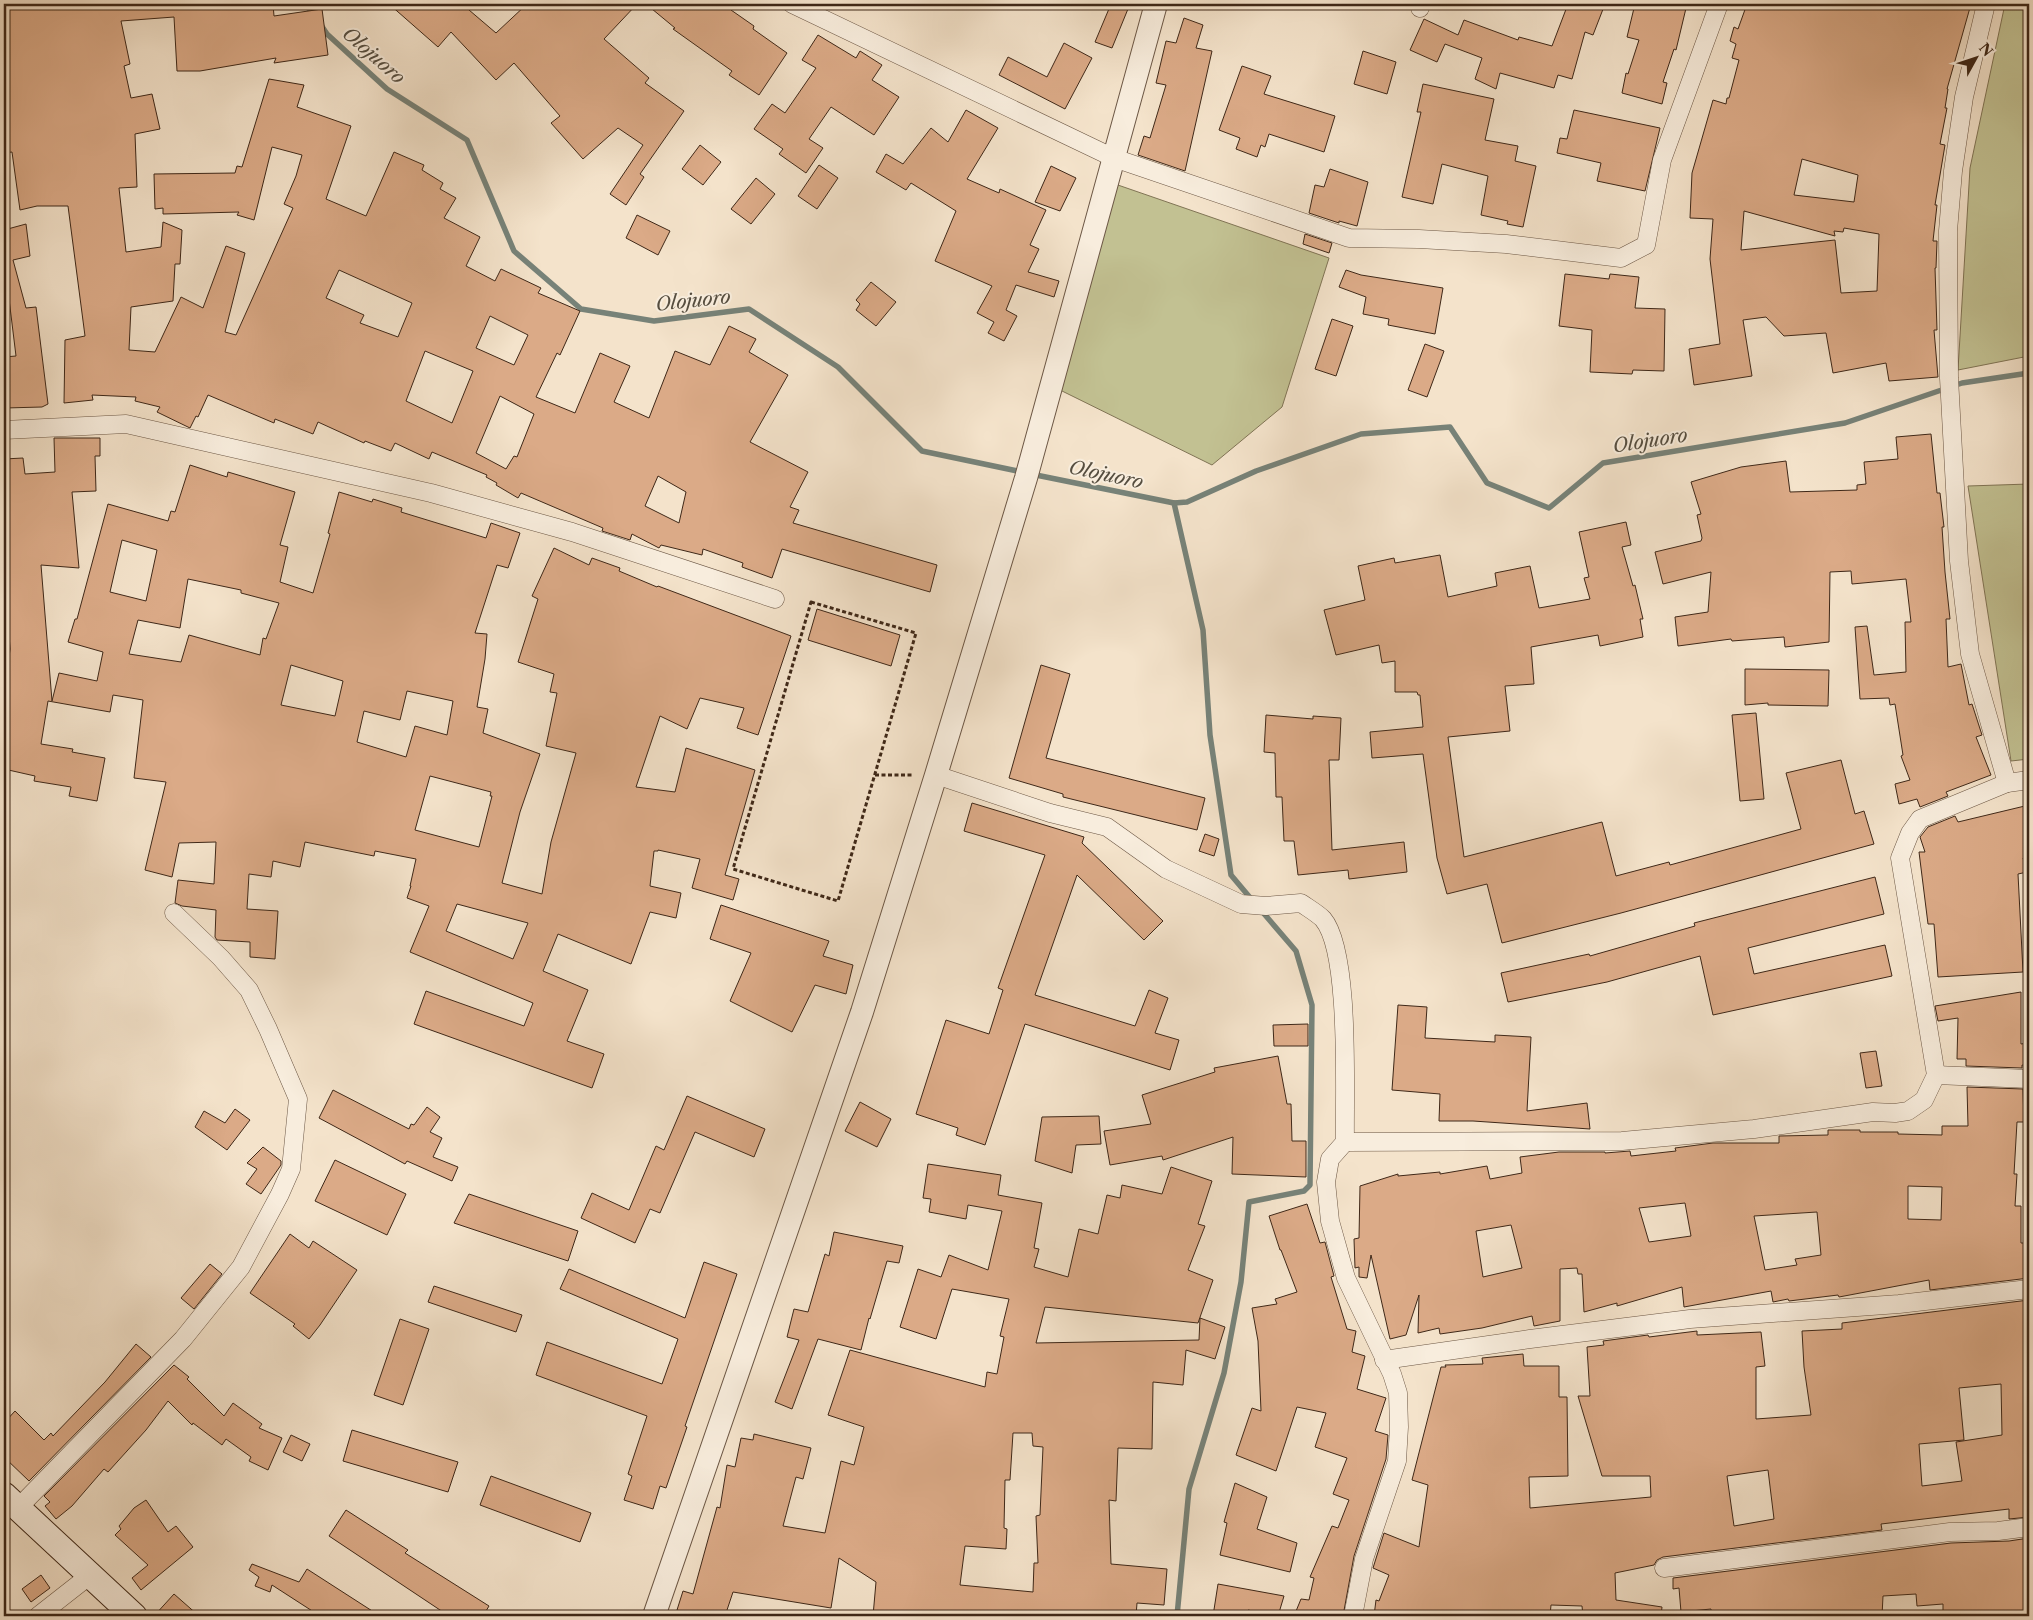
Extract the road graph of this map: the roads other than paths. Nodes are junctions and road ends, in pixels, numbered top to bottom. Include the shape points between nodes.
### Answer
1 (792, 4) edge
2 (1156, 4) edge
3 (1719, 4) edge
4 (1986, 4) edge
5 (1114, 158) junction
6 (4, 430) edge
7 (775, 599) dead end
8 (936, 775) junction
9 (2029, 780) edge
10 (2007, 783) junction
11 (174, 913) dead end
12 (1936, 1074) junction
13 (2029, 1079) edge
14 (1344, 1142) junction
15 (2029, 1289) edge
16 (1384, 1360) junction
17 (11, 1502) edge
18 (2029, 1526) edge
19 (1664, 1568) dead end
20 (89, 1576) junction
21 (38, 1616) edge
22 (134, 1616) edge
23 (654, 1616) edge
24 (1353, 1616) edge

1 - 5 street
2 - 5 street
3 - 5 street via 1662,160 1646,245 1621,258 1506,244 1349,238
4 - 10 street via 1964,97 1953,171 1948,231 1949,378 1959,561 1970,654
5 - 8 street via 1026,478
6 - 7 street via 136,426 440,495 572,532
8 - 14 street via 1050,813 1107,827 1166,869 1242,904 1302,903 1323,919 1336,944 1344,1014
8 - 23 street via 862,1012
9 - 10 street
10 - 12 street via 1920,819 1910,833 1900,858
11 - 17 street via 249,990 268,1029 298,1099 291,1169 241,1267 183,1339
12 - 13 street
12 - 14 street via 1924,1100 1908,1111 1895,1113 1873,1112 1754,1129 1622,1141
14 - 16 street via 1330,1159 1326,1182 1330,1221 1346,1278
15 - 16 street via 1899,1304 1690,1319
16 - 24 street via 1398,1393 1397,1461 1364,1559
17 - 20 main road
18 - 19 street via 1998,1531 1950,1532
20 - 21 street
20 - 22 main road

